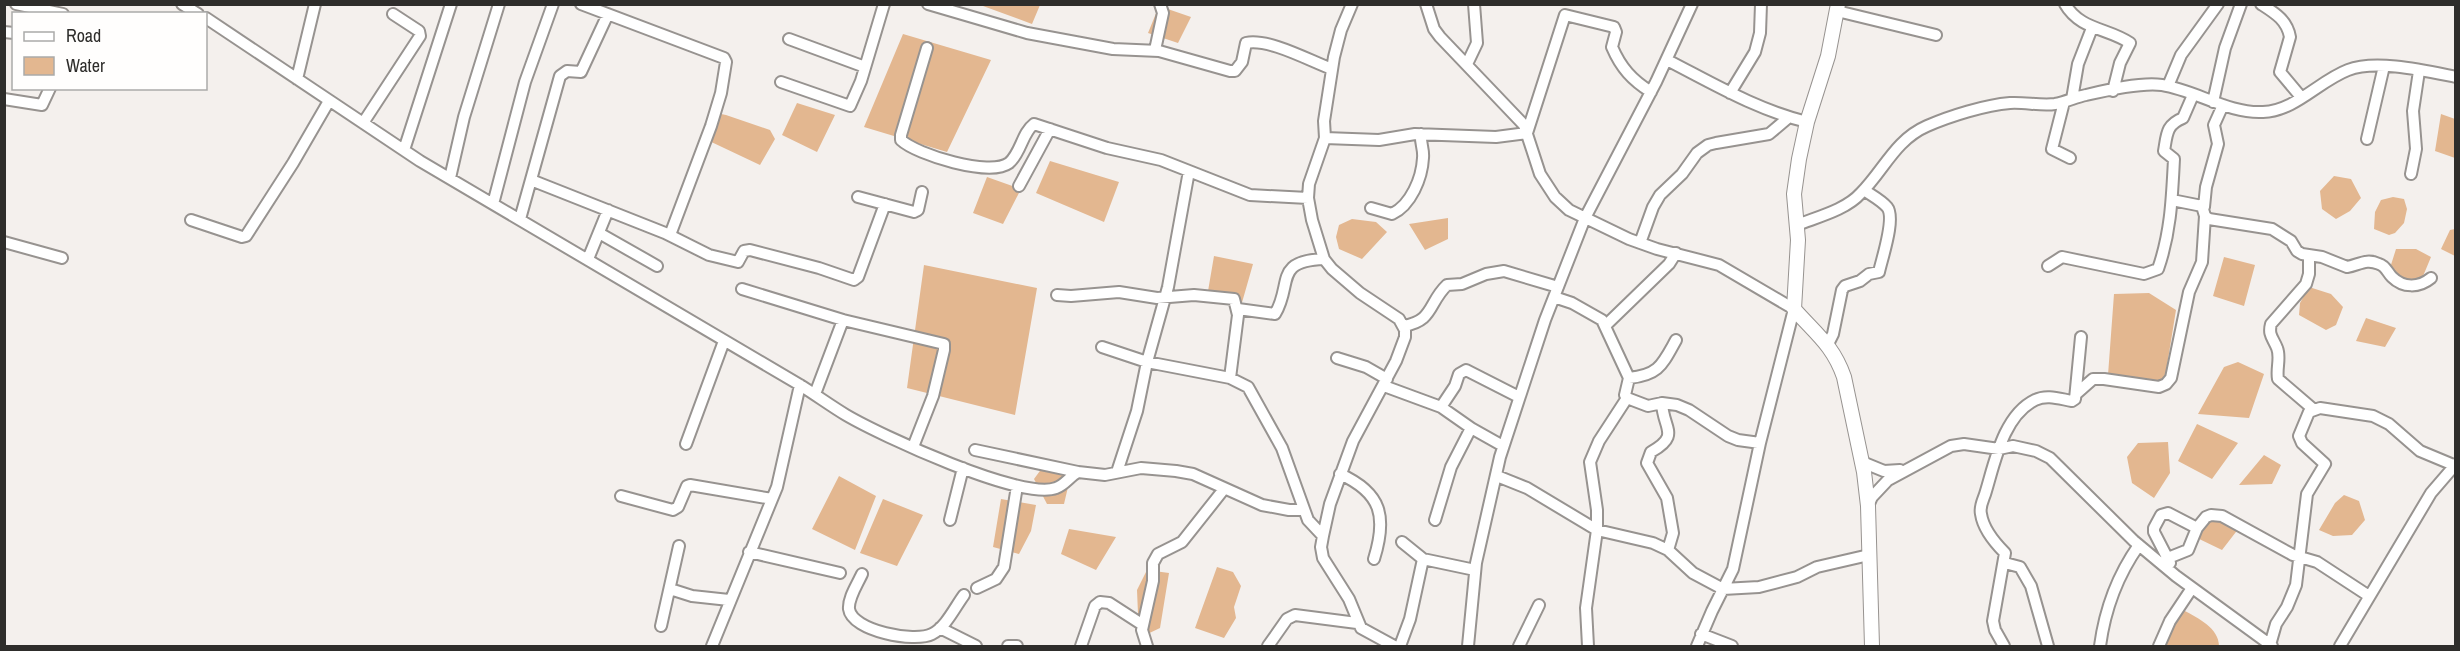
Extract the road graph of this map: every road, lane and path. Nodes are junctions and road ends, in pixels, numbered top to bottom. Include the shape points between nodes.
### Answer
1 (16, 4) edge
2 (182, 4) edge
3 (315, 4) edge
4 (451, 4) edge
5 (499, 4) edge
6 (553, 4) edge
7 (580, 4) edge
8 (884, 4) edge
9 (928, 4) edge
10 (1160, 4) edge
11 (1352, 4) edge
12 (1426, 4) edge
13 (1474, 4) edge
14 (1692, 4) edge
15 (1761, 4) edge
16 (2065, 4) edge
17 (2218, 4) edge
18 (2241, 4) edge
19 (2261, 4) edge
20 (1838, 8) edge
21 (606, 10) edge
22 (54, 12) edge
23 (195, 12) edge
24 (393, 14) dead end
25 (207, 19) edge
26 (2092, 28) junction
27 (1936, 35) dead end
28 (789, 39) dead end
29 (927, 48) dead end
30 (1155, 50) junction
31 (1667, 60) junction
32 (1467, 64) junction
33 (2384, 66) junction
34 (865, 67) junction
35 (1332, 69) junction
36 (2419, 71) junction
37 (2456, 77) edge
38 (297, 79) junction
39 (781, 82) dead end
40 (2168, 86) junction
41 (49, 90) edge
42 (2113, 91) junction
43 (1651, 92) junction
44 (1730, 93) junction
45 (2193, 95) junction
46 (2301, 97) junction
47 (4, 99) edge
48 (329, 101) junction
49 (2068, 101) junction
50 (2218, 104) junction
51 (1788, 118) junction
52 (1807, 122) junction
53 (363, 123) junction
54 (1050, 129) junction
55 (1527, 133) junction
56 (1421, 134) junction
57 (1325, 138) junction
58 (2367, 139) dead end
59 (404, 150) junction
60 (2070, 158) dead end
61 (1189, 171) junction
62 (2411, 174) dead end
63 (450, 178) junction
64 (531, 180) junction
65 (1019, 186) dead end
66 (1864, 190) junction
67 (922, 192) dead end
68 (858, 197) dead end
69 (1308, 198) junction
70 (2172, 200) junction
71 (493, 204) junction
72 (885, 204) junction
73 (1371, 208) dead end
74 (608, 210) junction
75 (2205, 212) junction
76 (1585, 218) junction
77 (520, 219) junction
78 (191, 220) dead end
79 (1797, 225) junction
80 (599, 233) junction
81 (669, 235) junction
82 (4, 242) edge
83 (1640, 243) junction
84 (1676, 253) junction
85 (2309, 255) junction
86 (63, 258) dead end
87 (588, 259) junction
88 (1324, 259) junction
89 (657, 266) dead end
90 (2048, 266) dead end
91 (2430, 279) dead end
92 (742, 289) dead end
93 (1556, 292) junction
94 (1057, 295) dead end
95 (1165, 299) junction
96 (1238, 309) junction
97 (1794, 309) junction
98 (843, 320) junction
99 (1403, 326) junction
100 (1605, 326) junction
101 (2081, 338) dead end
102 (1676, 340) dead end
103 (724, 341) junction
104 (1828, 344) junction
105 (1102, 347) dead end
106 (1337, 358) dead end
107 (1147, 362) junction
108 (1230, 378) junction
109 (1629, 378) junction
110 (1385, 382) junction
111 (800, 385) junction
112 (815, 394) junction
113 (2076, 394) junction
114 (1519, 397) junction
115 (1627, 398) junction
116 (1662, 403) junction
117 (1441, 407) junction
118 (2313, 409) junction
119 (1471, 428) junction
120 (1760, 443) junction
121 (686, 444) dead end
122 (1503, 446) junction
123 (913, 447) junction
124 (1999, 449) junction
125 (975, 450) dead end
126 (1862, 462) junction
127 (2455, 465) edge
128 (963, 468) junction
129 (1907, 469) junction
130 (1078, 472) junction
131 (1117, 472) junction
132 (1340, 474) junction
133 (1497, 476) junction
134 (1017, 486) junction
135 (1224, 489) junction
136 (621, 496) dead end
137 (772, 499) junction
138 (1868, 506) junction
139 (1304, 510) junction
140 (950, 520) dead end
141 (1435, 520) dead end
142 (2197, 528) junction
143 (1596, 530) junction
144 (1323, 536) junction
145 (1402, 542) dead end
146 (2139, 545) junction
147 (680, 546) dead end
148 (1668, 550) junction
149 (749, 552) junction
150 (1869, 555) junction
151 (2301, 556) junction
152 (2168, 558) junction
153 (1374, 559) dead end
154 (1423, 559) junction
155 (2005, 563) junction
156 (1475, 570) junction
157 (840, 573) dead end
158 (862, 574) dead end
159 (2176, 576) junction
160 (977, 588) dead end
161 (2192, 588) junction
162 (670, 589) junction
163 (1723, 589) junction
164 (964, 595) dead end
165 (2369, 596) junction
166 (729, 600) junction
167 (1539, 605) dead end
168 (1357, 623) junction
169 (1143, 625) junction
170 (661, 626) dead end
171 (940, 628) junction
172 (891, 634) junction
173 (1701, 634) junction
174 (914, 642) edge
175 (712, 646) edge
176 (887, 646) edge
177 (976, 646) edge
178 (1008, 646) edge
179 (1017, 646) edge
180 (1081, 646) edge
181 (1147, 646) edge
182 (1268, 646) edge
183 (1394, 646) edge
184 (1400, 646) edge
185 (1467, 646) edge
186 (1520, 646) edge
187 (1588, 646) edge
188 (1697, 646) edge
189 (1732, 646) edge
190 (1872, 646) edge
191 (2004, 646) edge
192 (2048, 646) edge
193 (2100, 646) edge
194 (2159, 646) edge
195 (2271, 646) edge
196 (2340, 646) edge

1 - 22 street
2 - 23 street
3 - 38 street
4 - 59 street
5 - 63 street via 464,117
6 - 71 street via 525,82
7 - 21 street
8 - 34 street
9 - 30 street via 1027,33 1127,51
10 - 30 street via 1163,13
11 - 35 street
12 - 32 street via 1434,29
13 - 32 street via 1478,43
14 - 31 street
15 - 44 street via 1755,52
16 - 26 street via 2073,16
17 - 40 street via 2181,55
18 - 50 street via 2225,48
19 - 46 street via 2279,15 2289,31 2280,72
20 - 27 street
20 - 52 main road
21 - 64 street via 580,72 567,71 560,76
21 - 81 street via 723,56 726,62 714,117
24 - 53 street via 420,36
25 - 38 street
26 - 42 street via 2130,43
26 - 49 street
28 - 34 street
29 - 54 street via 900,135 906,145 964,164 993,168 1012,160 1032,125
30 - 35 street via 1235,71 1242,62 1246,43 1259,42
31 - 43 street
31 - 44 street
32 - 55 street
33 - 36 street
33 - 46 street via 2346,70
33 - 58 street
34 - 39 street via 852,104 847,107
35 - 57 street
36 - 37 street
36 - 62 street via 2413,111 2416,149
38 - 48 street
40 - 42 street
40 - 45 street
41 - 47 street via 42,105
42 - 49 street
43 - 55 street via 1629,77 1618,61 1612,47 1614,27 1565,15
43 - 76 street
44 - 51 street
45 - 50 street
45 - 70 street via 2183,118 2174,121 2167,132 2164,151 2174,159
46 - 50 street via 2263,112
48 - 53 street
48 - 78 street via 246,236
49 - 60 street via 2052,149
49 - 66 street via 1987,107 1927,126 1898,146
50 - 75 street via 2214,124 2218,144 2206,187
51 - 52 street
51 - 83 street via 1769,134 1707,145 1697,153 1660,195
52 - 79 main road via 1794,194
53 - 59 street
54 - 61 street
54 - 65 street
55 - 56 street via 1496,137
55 - 76 street via 1546,185 1569,210
56 - 57 street via 1379,140
56 - 73 street via 1423,159 1411,196 1392,214
57 - 69 street
59 - 63 street
61 - 69 street via 1250,195
61 - 95 street
63 - 71 street
64 - 74 street
64 - 77 street
66 - 79 street via 1851,202
66 - 104 street via 1888,208 1888,235 1878,272 1842,290
67 - 72 street via 916,212
68 - 72 street
69 - 88 street
70 - 75 street
70 - 90 street via 2170,226 2158,269 2144,274 2062,257
71 - 77 street
72 - 81 street via 854,280 750,250 744,251 738,262 717,257
74 - 80 street
74 - 81 street
75 - 85 street via 2218,222 2272,229 2291,241 2297,251
75 - 113 street via 2202,262 2189,292 2171,378 2158,387 2092,379
76 - 83 street
76 - 93 street
77 - 87 street
79 - 97 main road
80 - 87 street
80 - 89 street
82 - 86 street
83 - 84 street
84 - 97 street via 1719,265
84 - 100 street
85 - 91 street via 2347,267 2361,261 2382,264 2394,279 2409,285 2424,284
85 - 118 street via 2306,284 2277,317 2270,336 2278,349 2278,379
87 - 103 street
88 - 96 street via 1292,267 1275,315
88 - 99 street
92 - 98 street
93 - 99 street via 1512,273 1486,274 1462,284 1447,285 1428,315 1415,324
93 - 100 street via 1599,318
93 - 114 street
94 - 95 street via 1119,292
95 - 96 street via 1194,295 1231,297
95 - 107 street
96 - 108 street
97 - 104 main road
97 - 120 street
98 - 112 street
98 - 123 street via 944,344 933,396
99 - 110 street via 1402,350
100 - 109 street
101 - 113 street
102 - 109 street via 1654,373
103 - 111 street
103 - 121 street
104 - 126 main road via 1844,377
105 - 107 street
106 - 110 street via 1366,367
107 - 108 street
107 - 131 street via 1139,404
108 - 139 street via 1248,387 1275,434
109 - 115 street
110 - 117 street
110 - 132 street
111 - 112 street
111 - 137 street
112 - 123 street via 852,418
113 - 124 street via 2072,401 2046,397 2032,402 2014,420
114 - 117 street via 1466,370 1459,374
114 - 122 street
115 - 116 street via 1648,406
115 - 143 street via 1590,462 1597,499
116 - 120 street via 1689,410 1728,436
116 - 148 street via 1669,433 1647,462 1667,498 1673,533
117 - 119 street
118 - 127 street via 2373,416 2389,424 2420,451
118 - 151 street via 2299,436 2325,464 2307,495
119 - 122 street
119 - 141 street via 1451,467
120 - 163 street via 1733,569
122 - 133 street
123 - 128 street
124 - 129 street via 1951,446
124 - 146 street via 2013,446 2050,458
124 - 155 street via 1981,514 2005,553
125 - 130 street
126 - 129 street via 1884,471
126 - 138 main road
127 - 165 street via 2432,493
128 - 134 street
128 - 140 street
129 - 138 street via 1888,480
130 - 131 street
130 - 134 street via 1056,489
131 - 135 street via 1141,468 1176,471 1193,474
132 - 144 street
132 - 153 street via 1369,492 1378,512 1382,530
133 - 143 street via 1527,488
133 - 156 street
134 - 160 street via 1004,567 996,579
135 - 139 street via 1262,505
135 - 169 street via 1182,542 1155,558
136 - 137 street via 673,510 690,485
137 - 149 street
138 - 150 main road
139 - 144 street
142 - 151 street via 2206,517 2222,516
142 - 152 street via 2188,550
142 - 152 street via 2168,513 2161,515 2154,532
143 - 148 street
143 - 187 street via 1586,608
144 - 168 street via 1323,558 1349,599
145 - 154 street
146 - 159 street
146 - 193 street via 2111,597
147 - 162 street
148 - 163 street via 1693,573
149 - 157 street
149 - 166 street
150 - 163 street via 1817,567 1759,587
150 - 190 main road
151 - 165 street
151 - 195 street via 2296,585 2276,624
152 - 159 street
154 - 156 street
154 - 184 street
155 - 191 street via 1993,621
155 - 192 street via 2019,567 2028,578
156 - 185 street
158 - 172 street via 851,598 852,617 858,623
159 - 161 street
161 - 194 street
161 - 195 street
162 - 166 street via 684,595
162 - 170 street
163 - 173 street
164 - 171 street
165 - 196 street
166 - 175 street
167 - 186 street
168 - 182 street via 1295,615 1287,619
168 - 183 street
169 - 180 street via 1100,602 1095,606
169 - 181 street
171 - 174 street
171 - 177 street
172 - 174 street
172 - 176 street
173 - 188 street
173 - 189 street
178 - 179 street

